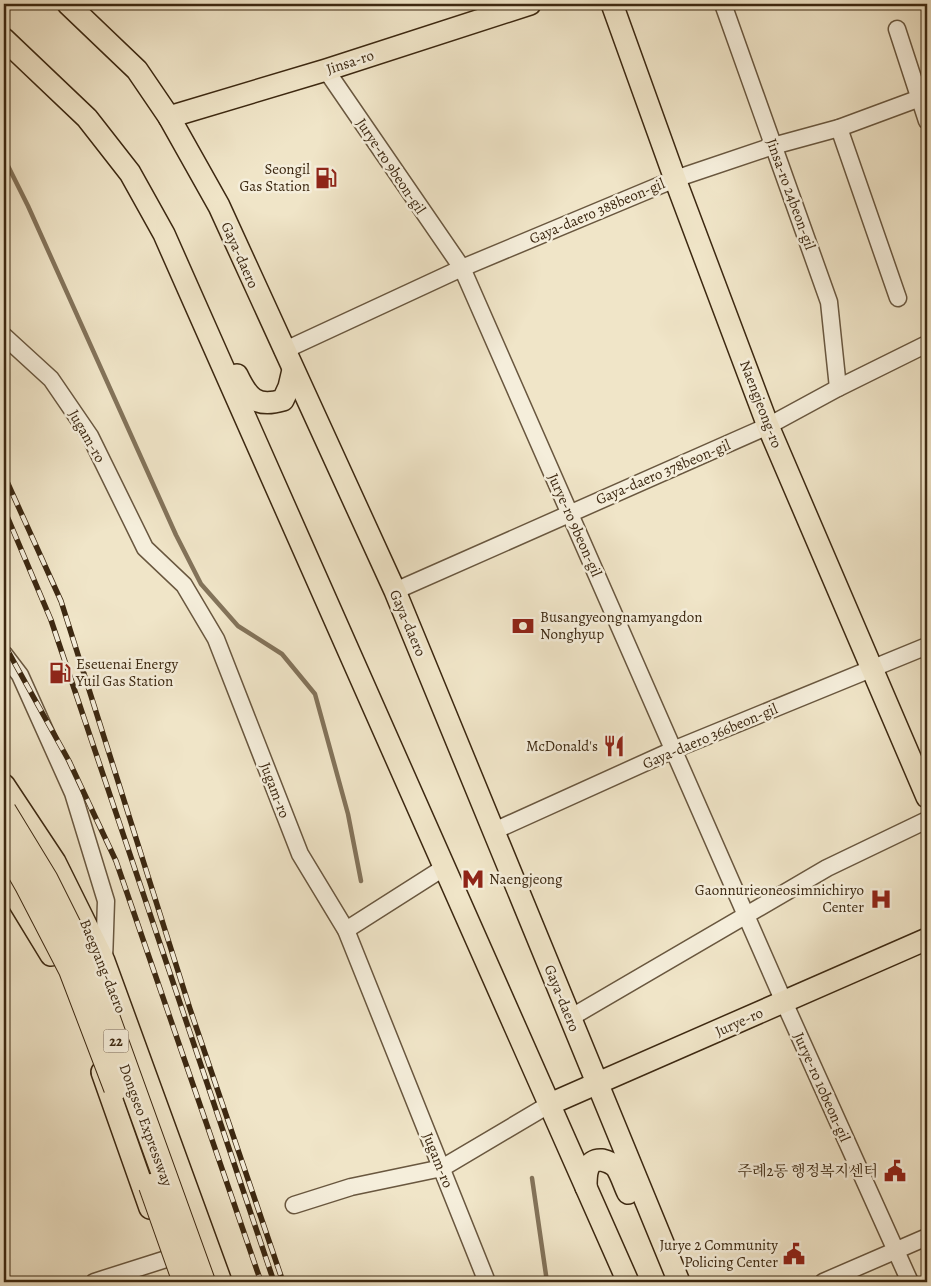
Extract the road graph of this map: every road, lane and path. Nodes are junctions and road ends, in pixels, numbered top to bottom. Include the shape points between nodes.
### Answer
1 (68, 4) edge
2 (530, 4) edge
3 (612, 4) edge
4 (724, 4) edge
5 (897, 30) dead end
6 (4, 39) edge
7 (326, 70) junction
8 (920, 98) junction
9 (169, 117) junction
10 (927, 121) edge
11 (839, 128) junction
12 (773, 146) junction
13 (675, 179) junction
14 (462, 268) junction
15 (898, 298) dead end
16 (193, 300) junction
17 (4, 336) edge
18 (927, 344) edge
19 (284, 351) junction
20 (293, 370) junction
21 (838, 388) junction
22 (768, 426) junction
23 (569, 513) junction
24 (395, 591) junction
25 (927, 646) edge
26 (4, 654) edge
27 (871, 669) junction
28 (673, 750) junction
29 (4, 785) edge
30 (927, 797) edge
31 (4, 811) edge
32 (927, 820) edge
33 (494, 831) junction
34 (4, 845) edge
35 (445, 867) junction
36 (4, 878) edge
37 (745, 914) junction
38 (346, 930) junction
39 (927, 939) edge
40 (104, 962) junction
41 (784, 1002) junction
42 (570, 1018) junction
43 (598, 1084) junction
44 (550, 1104) junction
45 (153, 1145) junction
46 (442, 1168) junction
47 (586, 1186) junction
48 (294, 1205) dead end
49 (657, 1233) junction
50 (927, 1237) edge
51 (207, 1245) junction
52 (896, 1251) junction
53 (168, 1259) junction
54 (94, 1282) edge
55 (176, 1282) edge
56 (185, 1282) edge
57 (203, 1282) edge
58 (219, 1282) edge
59 (487, 1282) edge
60 (628, 1282) edge
61 (678, 1282) edge
62 (823, 1282) edge
63 (910, 1282) edge

1 - 9 main road, Gaya-daero via 136,70
2 - 7 main road, Jinsa-ro
3 - 13 main road, Naengjeong-ro
4 - 12 street, Jinsa-ro 24beon-gil
5 - 8 street
6 - 16 main road via 87,118 130,173 164,234
7 - 9 main road, Jinsa-ro
7 - 14 street, Jurye-ro 9beon-gil
8 - 10 street
8 - 11 street, Gaya-daero 388beon-gil
9 - 19 main road, Gaya-daero via 219,206
11 - 12 street, Gaya-daero 388beon-gil
11 - 15 street
12 - 13 street, Gaya-daero 388beon-gil
12 - 21 street, Jinsa-ro 24beon-gil via 829,302
13 - 14 street, Gaya-daero 388beon-gil
13 - 22 main road, Naengjeong-ro
14 - 19 street, Gaya-daero 388beon-gil
14 - 23 street, Jurye-ro 9beon-gil
16 - 20 main road via 210,318 241,384 257,402 270,404 283,400
16 - 35 main road
17 - 38 street, Jugam-ro via 51,379 90,436 145,548 184,585 216,639 300,854
18 - 21 street, Gaya-daero 378beon-gil
19 - 20 main road, Gaya-daero
20 - 24 main road, Gaya-daero
21 - 22 street, Gaya-daero 378beon-gil
22 - 23 street, Gaya-daero 378beon-gil
22 - 27 main road, Naengjeong-ro
23 - 24 street, Gaya-daero 378beon-gil
23 - 28 street, Jurye-ro 9beon-gil
24 - 33 main road, Gaya-daero
25 - 27 street, Gaya-daero 366beon-gil
26 - 40 street via 20,675 73,793 106,901
27 - 28 street, Gaya-daero 366beon-gil
27 - 30 main road, Naengjeong-ro
28 - 33 street, Gaya-daero 366beon-gil
28 - 37 street, Jurye-ro 9beon-gil
29 - 40 main road, Baegyang-daero via 56,862
31 - 45 highway, Dongseo Expressway / 22, bridge via 46,880 90,966
32 - 37 street via 827,868
33 - 42 main road, Gaya-daero
34 - 56 highway, Dongseo Expressway / 22, bridge via 71,970
35 - 38 street
35 - 44 main road
36 - 53 main road via 45,943 84,1021
37 - 41 street, Jurye-ro 9beon-gil
37 - 42 street via 717,934
38 - 46 street, Jugam-ro
39 - 41 main road, Jurye-ro
40 - 51 main road, Baegyang-daero
41 - 43 main road, Jurye-ro
41 - 52 street, Jurye-ro 10beon-gil
42 - 43 main road, Gaya-daero
43 - 44 main road, Jurye-ro
43 - 49 main road, Gaya-daero
44 - 46 street
44 - 47 main road
45 - 57 highway, Dongseo Expressway / 22, bridge
45 - 58 highway, bridge via 181,1189
46 - 48 street via 351,1187
46 - 59 street, Jugam-ro
47 - 49 main road via 590,1164 598,1160 616,1167 637,1214
47 - 60 main road
49 - 61 main road, Gaya-daero
50 - 52 street
51 - 53 street
51 - 58 main road, Baegyang-daero
52 - 62 street
52 - 63 street, Jurye-ro 10beon-gil
53 - 54 street
53 - 55 main road

